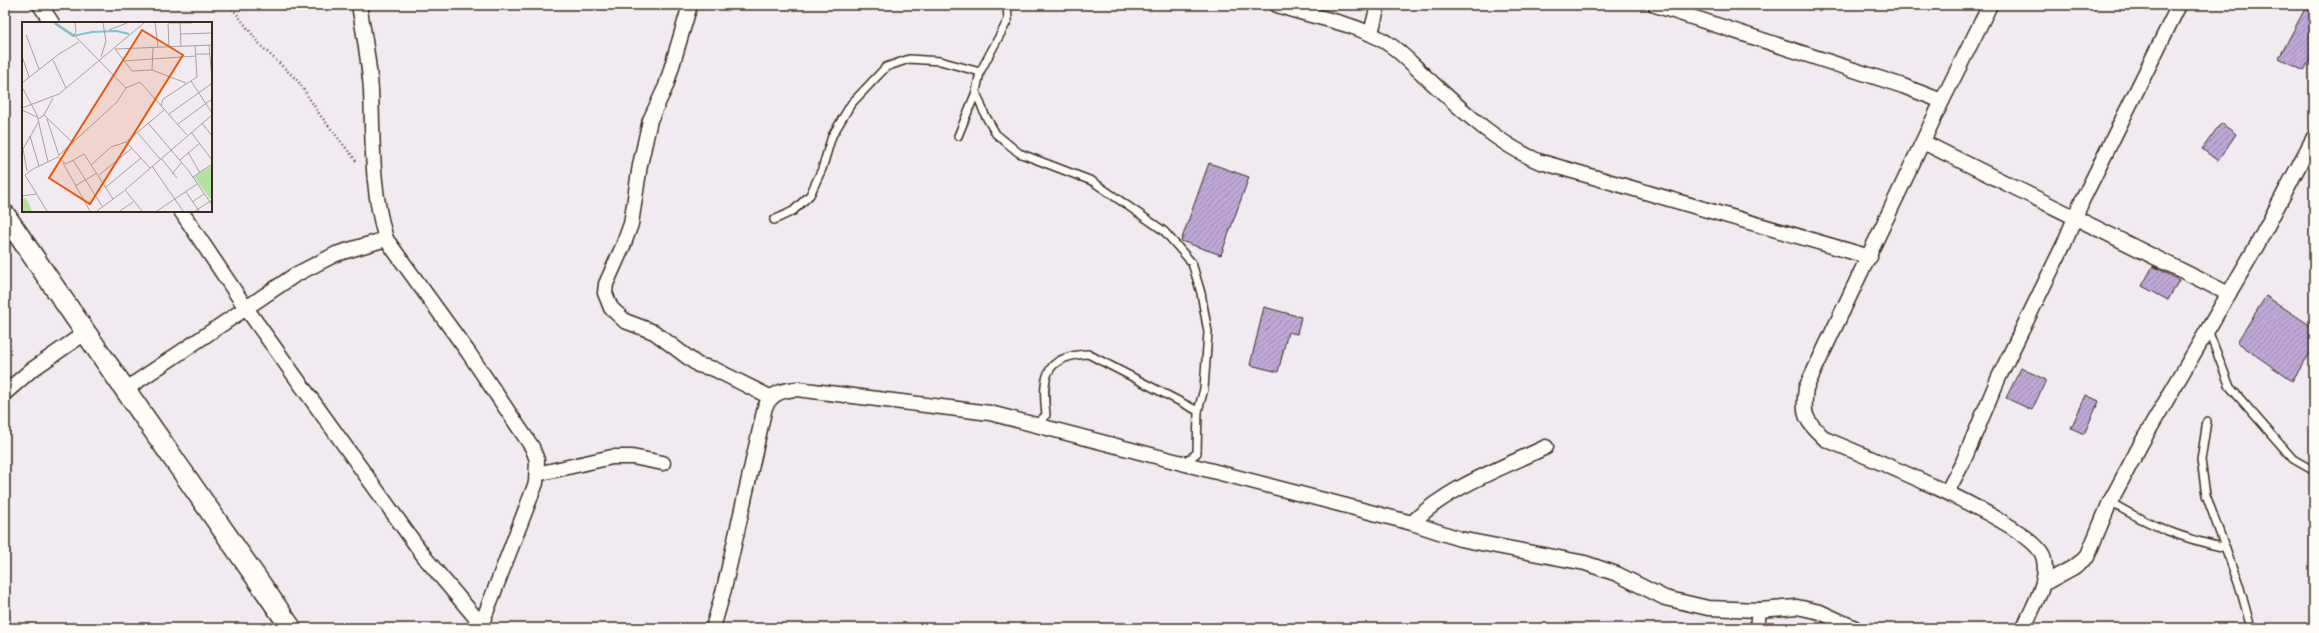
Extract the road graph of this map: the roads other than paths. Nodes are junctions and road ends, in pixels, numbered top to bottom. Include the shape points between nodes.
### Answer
1 (40, 5) edge
2 (359, 5) edge
3 (690, 5) edge
4 (1007, 5) edge
5 (1277, 5) edge
6 (1378, 5) edge
7 (1655, 5) edge
8 (1990, 5) edge
9 (2179, 5) edge
10 (51, 22) edge
11 (1371, 33) junction
12 (980, 72) junction
13 (976, 92) junction
14 (1942, 101) junction
15 (958, 136) dead end
16 (2314, 137) edge
17 (1923, 142) junction
18 (182, 212) edge
19 (5, 215) edge
20 (2076, 216) junction
21 (774, 220) dead end
22 (386, 239) junction
23 (1870, 256) junction
24 (2229, 294) junction
25 (246, 308) junction
26 (2208, 330) junction
27 (85, 333) junction
28 (126, 389) junction
29 (5, 393) edge
30 (770, 397) junction
31 (1198, 411) junction
32 (2207, 421) dead end
33 (1036, 424) junction
34 (1546, 447) dead end
35 (663, 463) dead end
36 (1184, 464) junction
37 (2314, 471) edge
38 (537, 474) junction
39 (1947, 492) junction
40 (2110, 502) junction
41 (1412, 523) junction
42 (2226, 548) junction
43 (2043, 584) junction
44 (1759, 610) junction
45 (481, 626) edge
46 (291, 628) edge
47 (713, 628) edge
48 (1757, 628) edge
49 (1855, 628) edge
50 (2024, 628) edge
51 (2251, 628) edge

1 - 10 street
2 - 22 street via 371,89 372,154 379,218
3 - 30 street via 666,86 650,120 631,224 606,284 605,293 611,308 625,321 654,332 690,361 714,369
4 - 12 lane via 1008,20
5 - 11 street via 1303,14 1349,24
6 - 11 street
7 - 14 street
8 - 14 street
9 - 20 street
11 - 23 street via 1394,47 1491,135 1515,151 1538,161
12 - 13 lane
12 - 21 lane via 940,61 909,59 886,66 851,104 832,136 822,169 810,195 793,211
13 - 15 lane
13 - 31 lane via 996,134 1019,154 1092,181 1164,231 1192,263 1208,332 1204,389
14 - 17 street
16 - 24 street via 2270,224
17 - 20 street
17 - 23 street
18 - 25 street
19 - 27 street
20 - 24 street
20 - 39 street via 1998,377 1963,462
22 - 25 street via 336,254 295,275
22 - 38 street via 468,352 532,447 537,460
23 - 39 street via 1806,388 1803,408 1810,425 1825,439
24 - 26 street
25 - 28 street
25 - 45 street via 426,560
26 - 37 lane via 2230,387 2293,459
26 - 40 street
27 - 28 street
27 - 29 street
28 - 46 street
30 - 33 street via 788,389 825,391 990,413
30 - 47 street via 763,417
31 - 33 lane via 1088,354 1070,355 1058,360 1048,373 1043,386 1046,414
31 - 36 lane via 1196,452
32 - 42 lane via 2201,460 2206,495
33 - 36 street
34 - 41 street via 1449,494 1426,509
35 - 38 street via 632,457 612,457
36 - 41 street
38 - 45 street via 536,483
39 - 43 street via 2016,531 2038,548 2043,557
40 - 42 lane via 2142,521 2188,540
40 - 43 street via 2087,557
41 - 44 street via 1460,539 1585,562 1617,574 1666,598 1708,608
42 - 51 lane
43 - 50 street
44 - 48 street
44 - 49 street via 1797,607 1820,612

